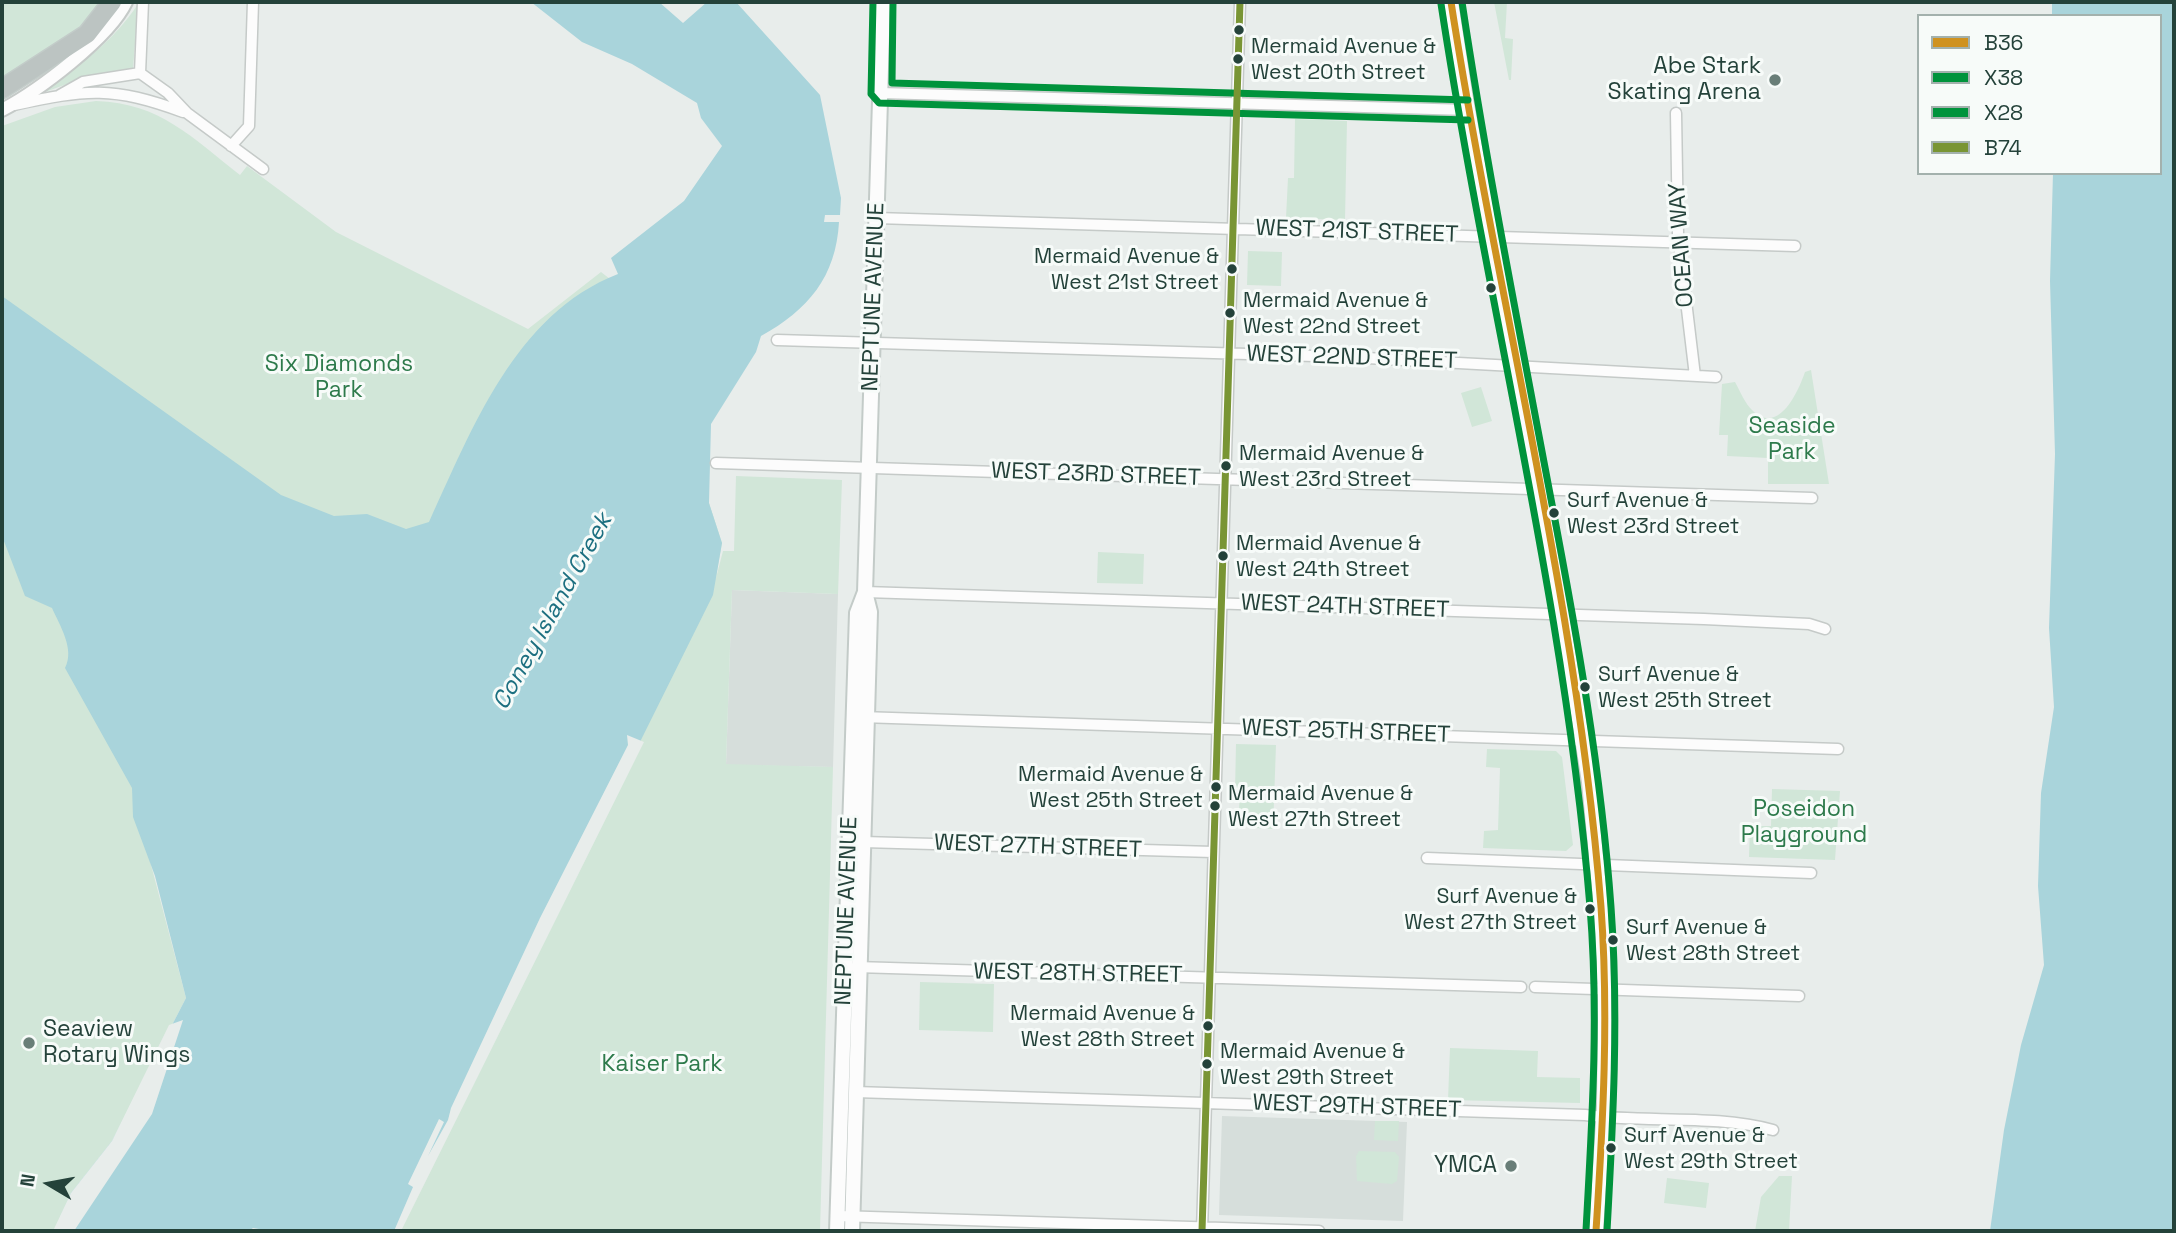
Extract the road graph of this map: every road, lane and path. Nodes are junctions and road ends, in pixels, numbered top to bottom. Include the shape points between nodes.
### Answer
1 (112, 2) edge
2 (126, 2) edge
3 (143, 2) edge
4 (253, 2) edge
5 (883, 2) edge
6 (1240, 2) edge
7 (1451, 2) edge
8 (140, 73) junction
9 (2, 89) edge
10 (881, 93) junction
11 (60, 95) junction
12 (1237, 104) junction
13 (4, 108) edge
14 (1468, 110) junction
15 (187, 113) junction
16 (1676, 113) dead end
17 (231, 146) junction
18 (263, 169) dead end
19 (876, 218) junction
20 (1233, 229) junction
21 (1492, 236) junction
22 (1678, 243) junction
23 (1795, 246) dead end
24 (776, 340) dead end
25 (872, 343) junction
26 (1229, 353) junction
27 (1516, 366) junction
28 (1695, 376) junction
29 (1716, 377) dead end
30 (716, 463) dead end
31 (868, 468) junction
32 (1225, 479) junction
33 (1539, 488) junction
34 (1812, 498) dead end
35 (865, 592) junction
36 (1221, 604) junction
37 (1562, 614) junction
38 (1825, 629) dead end
39 (860, 717) junction
40 (1217, 728) junction
41 (1584, 739) junction
42 (1838, 749) dead end
43 (863, 842) junction
44 (1213, 852) junction
45 (1427, 858) dead end
46 (1598, 865) junction
47 (1811, 873) dead end
48 (852, 967) junction
49 (1209, 978) junction
50 (1521, 987) dead end
51 (1535, 987) dead end
52 (1605, 990) junction
53 (1799, 996) dead end
54 (855, 1092) junction
55 (1206, 1102) junction
56 (1603, 1117) junction
57 (1773, 1130) dead end
58 (847, 1221) edge
59 (1202, 1229) edge
60 (837, 1231) edge
61 (1320, 1231) edge
62 (1596, 1231) edge

1 - 9 highway via 87,34
2 - 13 street via 114,23 92,45
3 - 8 street
4 - 17 street via 249,126
5 - 10 main road, NEPTUNE AVENUE
6 - 12 street
7 - 14 main road
8 - 11 street via 83,82
8 - 15 street
10 - 12 street
10 - 19 main road, NEPTUNE AVENUE
11 - 13 street
11 - 15 street via 122,92
12 - 14 street
12 - 20 street
14 - 21 main road
15 - 17 street
16 - 22 street, OCEAN WAY
17 - 18 street
19 - 20 street, WEST 21ST STREET
19 - 25 main road, NEPTUNE AVENUE
20 - 21 street, WEST 21ST STREET
20 - 26 street
21 - 22 street, WEST 21ST STREET
21 - 27 main road
22 - 23 street, WEST 21ST STREET
22 - 28 street, OCEAN WAY
24 - 25 street, WEST 22ND STREET
25 - 26 street, WEST 22ND STREET
25 - 31 main road, NEPTUNE AVENUE
26 - 27 street, WEST 22ND STREET
26 - 32 street
27 - 28 street, WEST 22ND STREET
27 - 33 main road
28 - 29 street, WEST 22ND STREET
30 - 31 street, WEST 23RD STREET
31 - 32 street, WEST 23RD STREET
31 - 35 main road, NEPTUNE AVENUE
32 - 33 street, WEST 23RD STREET
32 - 36 street
33 - 34 street, WEST 23RD STREET
33 - 37 main road
35 - 36 street, WEST 24TH STREET
35 - 39 main road, NEPTUNE AVENUE via 870,612
36 - 37 street, WEST 24TH STREET
36 - 40 street
37 - 38 street, WEST 24TH STREET via 1809,624
37 - 41 main road
39 - 40 street, WEST 25TH STREET
39 - 43 main road, NEPTUNE AVENUE
39 - 48 main road, NEPTUNE AVENUE
40 - 41 street, WEST 25TH STREET
40 - 44 street
41 - 42 street, WEST 25TH STREET
41 - 46 main road
43 - 44 street, WEST 27TH STREET
43 - 48 main road, NEPTUNE AVENUE
44 - 49 street
45 - 46 street
46 - 47 street
46 - 52 main road
48 - 49 street, WEST 28TH STREET
48 - 54 main road, NEPTUNE AVENUE
48 - 58 main road, NEPTUNE AVENUE
49 - 50 street, WEST 28TH STREET
49 - 55 street
51 - 52 street
52 - 53 street
52 - 56 main road
54 - 55 street, WEST 29TH STREET
54 - 58 main road, NEPTUNE AVENUE
55 - 56 street, WEST 29TH STREET
55 - 59 street
56 - 57 street, WEST 29TH STREET via 1751,1124
56 - 62 main road
58 - 59 street
58 - 60 main road, NEPTUNE AVENUE
59 - 61 street

